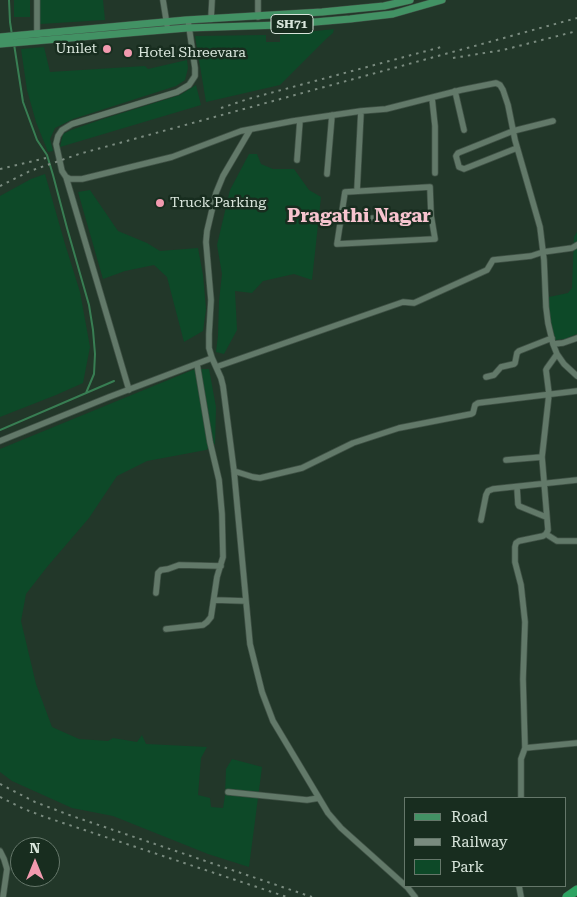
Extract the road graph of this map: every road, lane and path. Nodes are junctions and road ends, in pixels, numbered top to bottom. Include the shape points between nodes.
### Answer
1 (37, 0) edge
2 (163, 0) edge
3 (212, 0) edge
4 (258, 0) edge
5 (410, 0) edge
6 (442, 0) edge
7 (370, 4) edge
8 (258, 17) junction
9 (211, 19) junction
10 (188, 20) junction
11 (168, 26) junction
12 (258, 26) junction
13 (189, 28) junction
14 (37, 33) junction
15 (27, 38) junction
16 (2, 40) edge
17 (455, 91) junction
18 (432, 98) junction
19 (361, 111) junction
20 (332, 115) junction
21 (300, 120) junction
22 (553, 121) dead end
23 (250, 130) junction
24 (464, 130) dead end
25 (513, 131) junction
26 (517, 148) junction
27 (297, 160) dead end
28 (435, 173) dead end
29 (327, 174) dead end
30 (66, 177) junction
31 (357, 191) junction
32 (431, 215) junction
33 (340, 220) junction
34 (577, 245) edge
35 (543, 252) junction
36 (577, 338) edge
37 (553, 341) junction
38 (557, 354) junction
39 (212, 358) junction
40 (197, 364) junction
41 (216, 367) junction
42 (577, 375) edge
43 (486, 377) dead end
44 (129, 390) junction
45 (577, 391) edge
46 (549, 394) junction
47 (0, 441) edge
48 (542, 457) junction
49 (506, 460) dead end
50 (234, 471) junction
51 (577, 480) edge
52 (544, 483) junction
53 (518, 487) junction
54 (546, 517) junction
55 (481, 520) dead end
56 (546, 534) junction
57 (577, 540) edge
58 (221, 566) junction
59 (156, 593) dead end
60 (214, 600) junction
61 (246, 601) junction
62 (166, 629) dead end
63 (577, 743) edge
64 (525, 748) junction
65 (228, 792) dead end
66 (521, 797) edge
67 (318, 798) junction
68 (0, 851) edge
69 (3, 883) edge
70 (404, 884) edge
71 (407, 887) edge
72 (577, 890) edge
73 (4, 897) edge
74 (415, 897) edge
75 (566, 897) edge

1 - 14 street
2 - 11 street
3 - 9 street
4 - 8 street
5 - 7 main road, SH71 via 384,6
6 - 12 main road, SH71 via 393,14
7 - 8 main road, SH71
8 - 9 main road, SH71
8 - 12 main road
9 - 10 main road, SH71
10 - 11 main road, SH71
10 - 13 street
11 - 13 main road, SH71
11 - 14 main road, SH71
11 - 15 main road, SH71 via 140,32
12 - 13 main road, SH71
13 - 30 street via 196,68 189,85 177,92 72,124 62,130 56,144
14 - 15 main road, SH71
15 - 16 main road, SH71
17 - 18 street
17 - 24 street
17 - 25 street via 492,83 500,85
18 - 19 street via 386,110
18 - 28 street
19 - 20 street
19 - 31 street
20 - 21 street
20 - 29 street
21 - 23 street
21 - 27 street
22 - 25 street
23 - 30 street via 172,157 82,179
23 - 39 street via 223,176 213,200 207,231 211,300 209,348
25 - 26 street
25 - 26 street via 456,156 459,167 464,169
26 - 35 street via 540,227
30 - 44 street
31 - 32 street via 430,187
31 - 33 street via 344,192
32 - 33 street
32 - 33 street via 435,239 337,244
34 - 35 street
35 - 37 street via 546,307
35 - 41 street via 493,260 486,270 414,303 403,302
36 - 37 street via 563,343
37 - 38 street
37 - 43 street via 519,351 514,364 501,367 494,375
38 - 42 street
38 - 46 street via 547,368
39 - 40 street
39 - 41 street
40 - 44 street
40 - 58 street via 219,480
41 - 50 street via 223,386
44 - 47 street
45 - 46 street
46 - 48 street
46 - 50 street via 478,402 471,414 400,428 353,443 302,468 260,478
48 - 49 street
48 - 52 street
50 - 61 street
51 - 52 street
52 - 53 street
52 - 54 street
53 - 54 street via 519,506
53 - 55 street via 488,491
54 - 56 street
56 - 57 street via 557,541
56 - 64 street via 519,541 515,547 525,622
58 - 59 street via 179,565 161,570
58 - 60 street
60 - 61 street
60 - 62 street via 211,617 203,625
61 - 67 street via 250,644 262,692 273,721
63 - 64 street
64 - 66 street via 521,759
65 - 67 street via 307,800
67 - 70 street via 341,828
68 - 69 street via 7,869
69 - 73 street
71 - 74 street
72 - 75 highway

